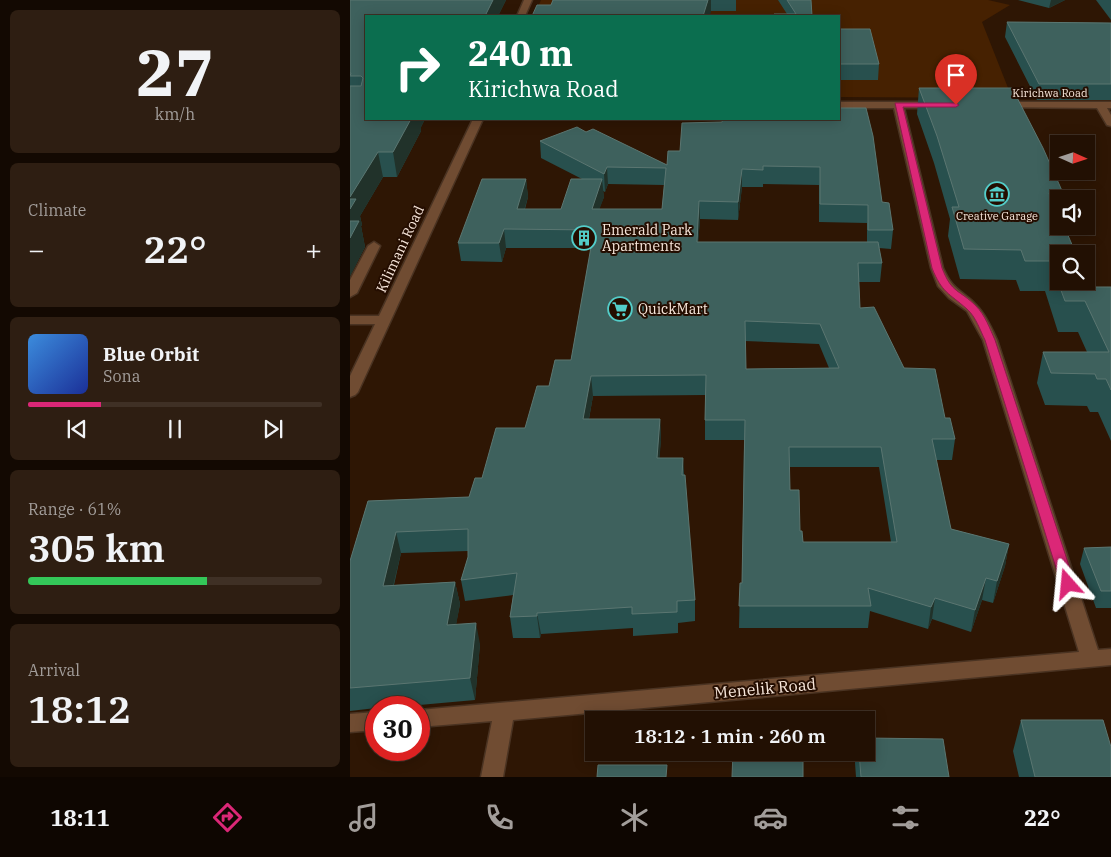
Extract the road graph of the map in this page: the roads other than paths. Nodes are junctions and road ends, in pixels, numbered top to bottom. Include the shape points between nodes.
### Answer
1 (528, 0) edge
2 (521, 15) edge
3 (840, 105) edge
4 (898, 105) junction
5 (946, 105) edge
6 (994, 105) edge
7 (1106, 106) edge
8 (478, 120) edge
9 (1111, 123) edge
10 (374, 246) dead end
11 (350, 293) edge
12 (350, 320) edge
13 (383, 320) junction
14 (350, 392) edge
15 (1101, 658) edge
16 (504, 712) junction
17 (430, 717) edge
18 (365, 722) edge
19 (350, 723) edge
20 (492, 777) edge

1 - 2 street
3 - 4 street
4 - 5 street
4 - 15 street via 937,268 943,283 972,308 990,340
6 - 7 street, Kirichwa Road
7 - 9 street
8 - 13 street, Kilimani Road
10 - 11 street
12 - 13 street
13 - 14 street, Kilimani Road
15 - 16 street, Menelik Road
16 - 17 street, Menelik Road
16 - 20 street
18 - 19 street

